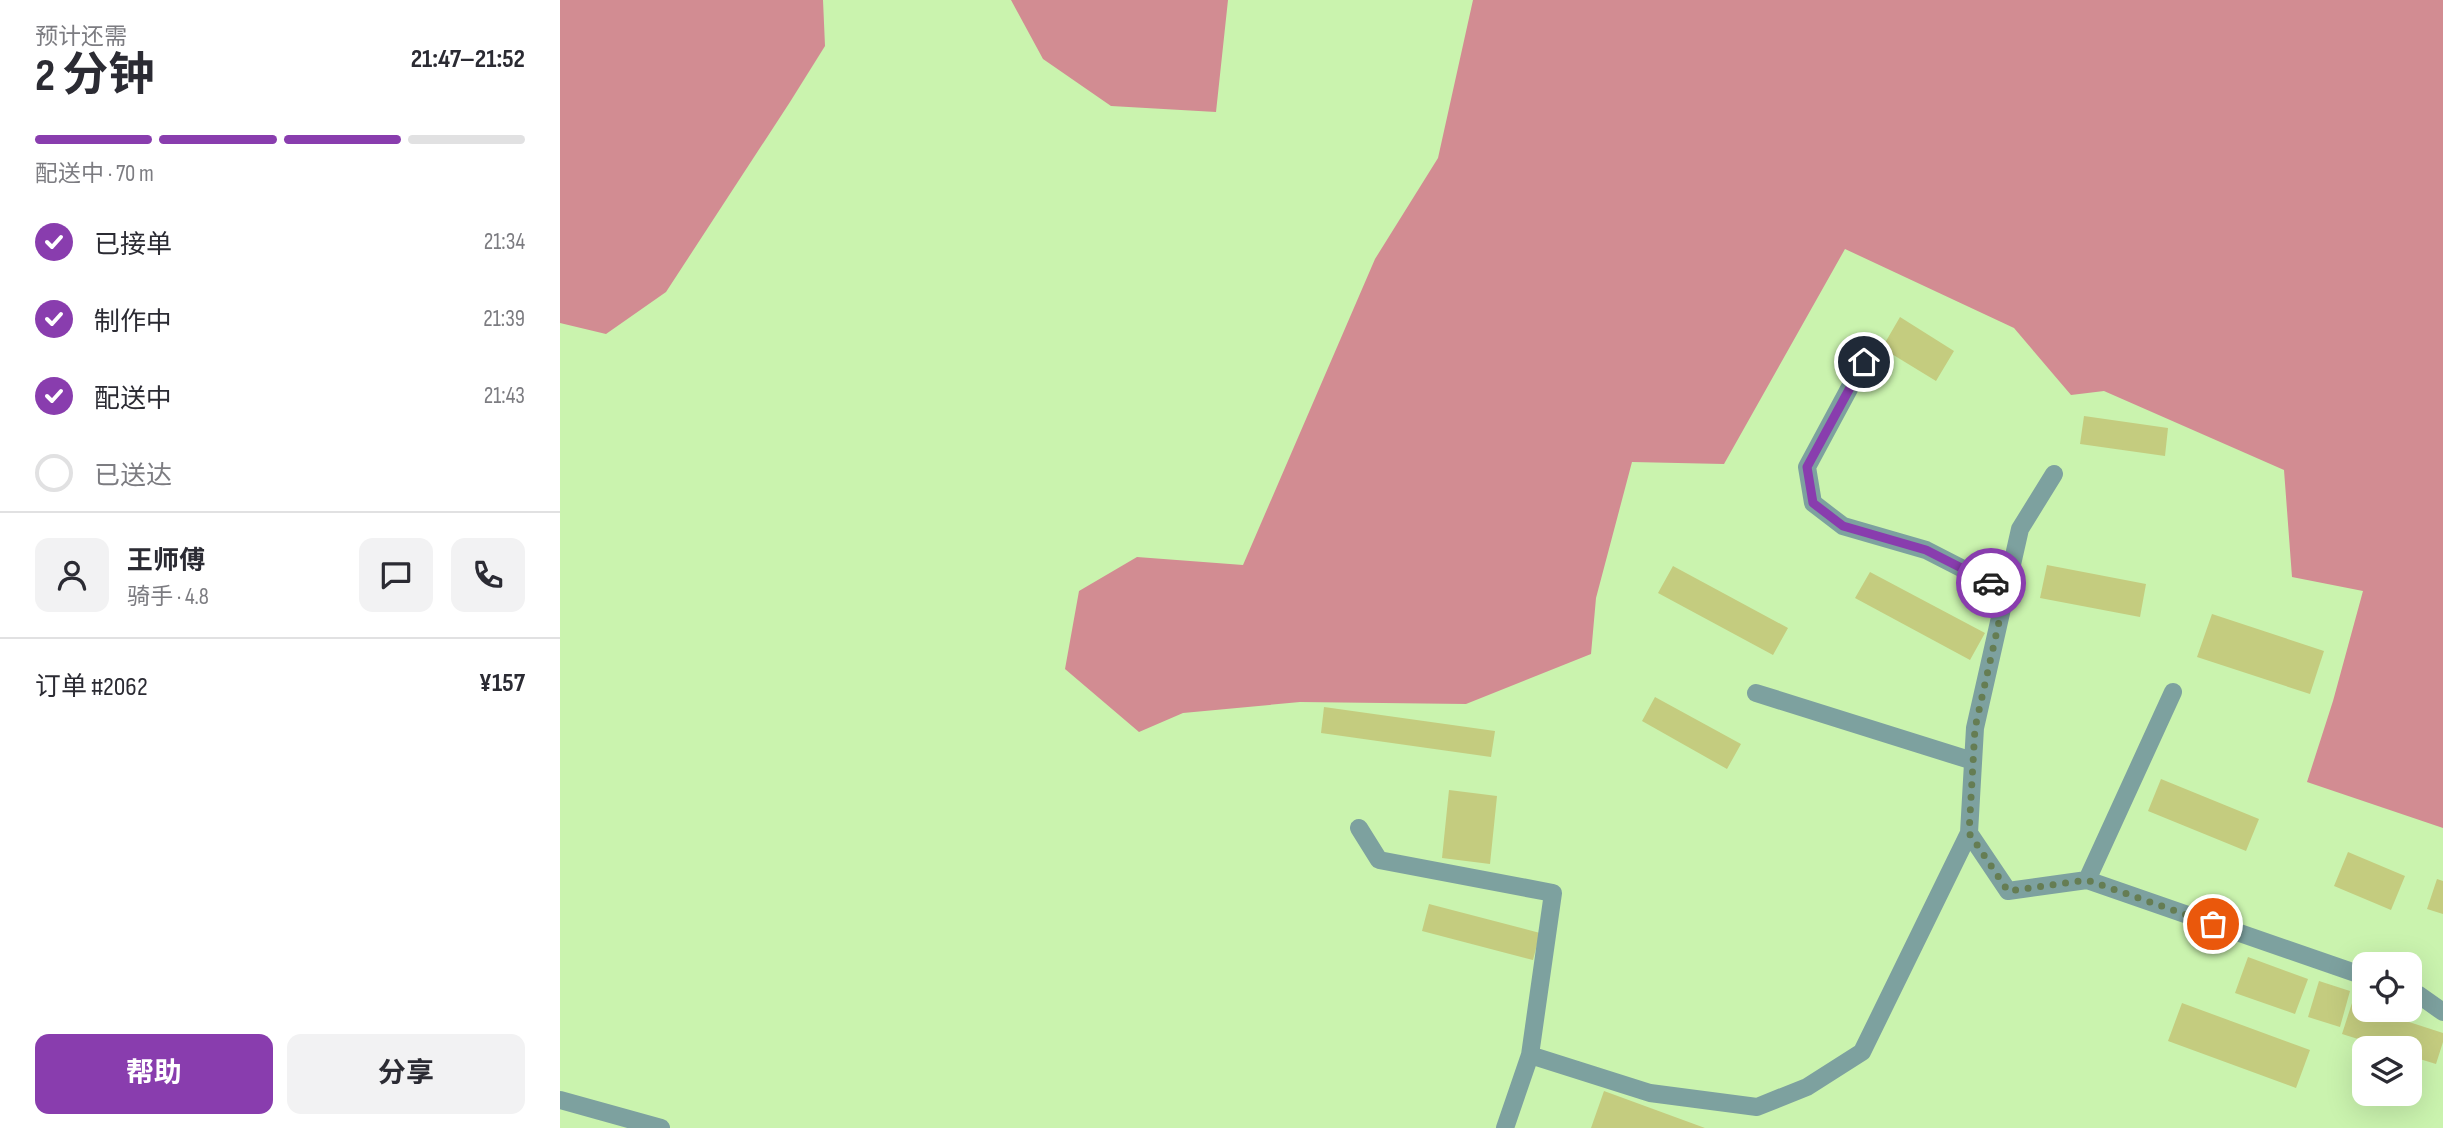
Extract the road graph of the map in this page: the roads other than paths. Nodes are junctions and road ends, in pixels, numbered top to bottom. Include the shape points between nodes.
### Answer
1 (1864, 362) dead end
2 (2054, 474) dead end
3 (2006, 591) junction
4 (2173, 691) dead end
5 (1756, 693) dead end
6 (1973, 761) junction
7 (1359, 828) dead end
8 (1969, 833) junction
9 (2087, 880) junction
10 (2352, 972) edge
11 (2422, 997) edge
12 (2443, 1012) edge
13 (1530, 1055) junction
14 (560, 1100) edge
15 (661, 1128) edge
16 (1504, 1128) edge

1 - 3 street via 1807,467 1813,503 1843,526 1926,550
2 - 3 street via 2020,530
3 - 6 street via 1975,728
4 - 9 street
5 - 6 street
6 - 8 street
7 - 13 street via 1379,860 1553,893
8 - 9 street via 2008,891
8 - 13 street via 1862,1052 1807,1087 1757,1107 1650,1093
9 - 10 street
11 - 12 street
13 - 16 street
14 - 15 street

